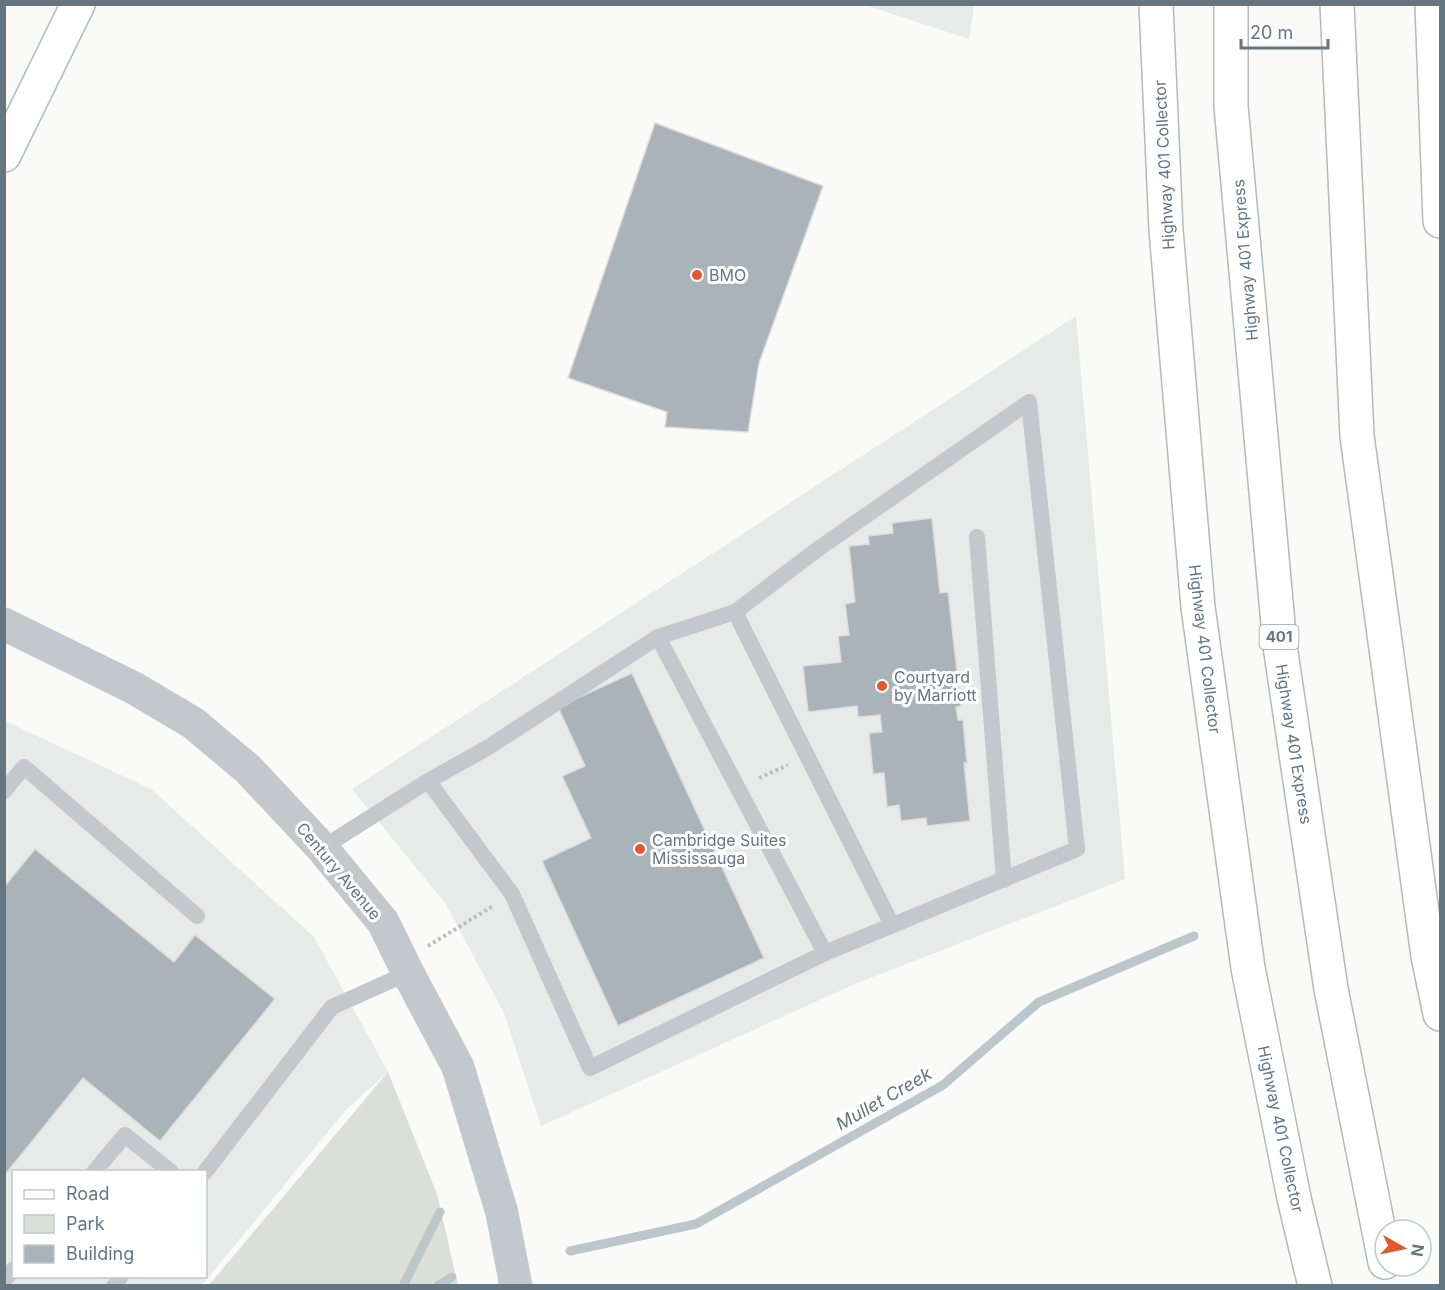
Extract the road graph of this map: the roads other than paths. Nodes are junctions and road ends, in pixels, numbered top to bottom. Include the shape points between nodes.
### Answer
1 (78, 4) edge
2 (1156, 4) edge
3 (1231, 4) edge
4 (1337, 4) edge
5 (1432, 4) edge
6 (4, 155) edge
7 (1440, 221) edge
8 (977, 537) dead end
9 (735, 612) junction
10 (4, 624) edge
11 (658, 637) junction
12 (428, 781) junction
13 (4, 791) edge
14 (322, 848) junction
15 (1004, 880) junction
16 (197, 916) dead end
17 (892, 926) junction
18 (825, 953) junction
19 (405, 967) junction
20 (1440, 1014) edge
21 (96, 1170) edge
22 (168, 1170) edge
23 (207, 1170) edge
24 (1294, 1198) junction
25 (1376, 1218) edge
26 (516, 1286) edge
27 (1307, 1286) edge
28 (1314, 1286) edge

1 - 6 main road
2 - 24 main road, Highway 401 Collector via 1166,230 1198,607 1248,968
3 - 25 main road, Highway 401 Express / 401 via 1231,106 1280,646 1331,989
4 - 20 main road via 1357,436 1428,956
5 - 7 main road
8 - 15 lane
9 - 11 lane
9 - 15 lane via 818,549 1029,402 1077,849
9 - 17 lane
10 - 14 street, Century Avenue via 134,688 193,723 248,769
11 - 12 lane via 487,748
11 - 18 lane
12 - 14 lane
12 - 18 lane via 512,894 590,1068
13 - 16 lane via 24,767
14 - 19 street, Century Avenue via 383,922
15 - 17 lane
17 - 18 lane
19 - 23 lane via 332,1007
19 - 26 street, Century Avenue via 458,1067 502,1213
21 - 22 lane via 124,1135
24 - 27 main road
24 - 28 main road, Highway 401 Collector

